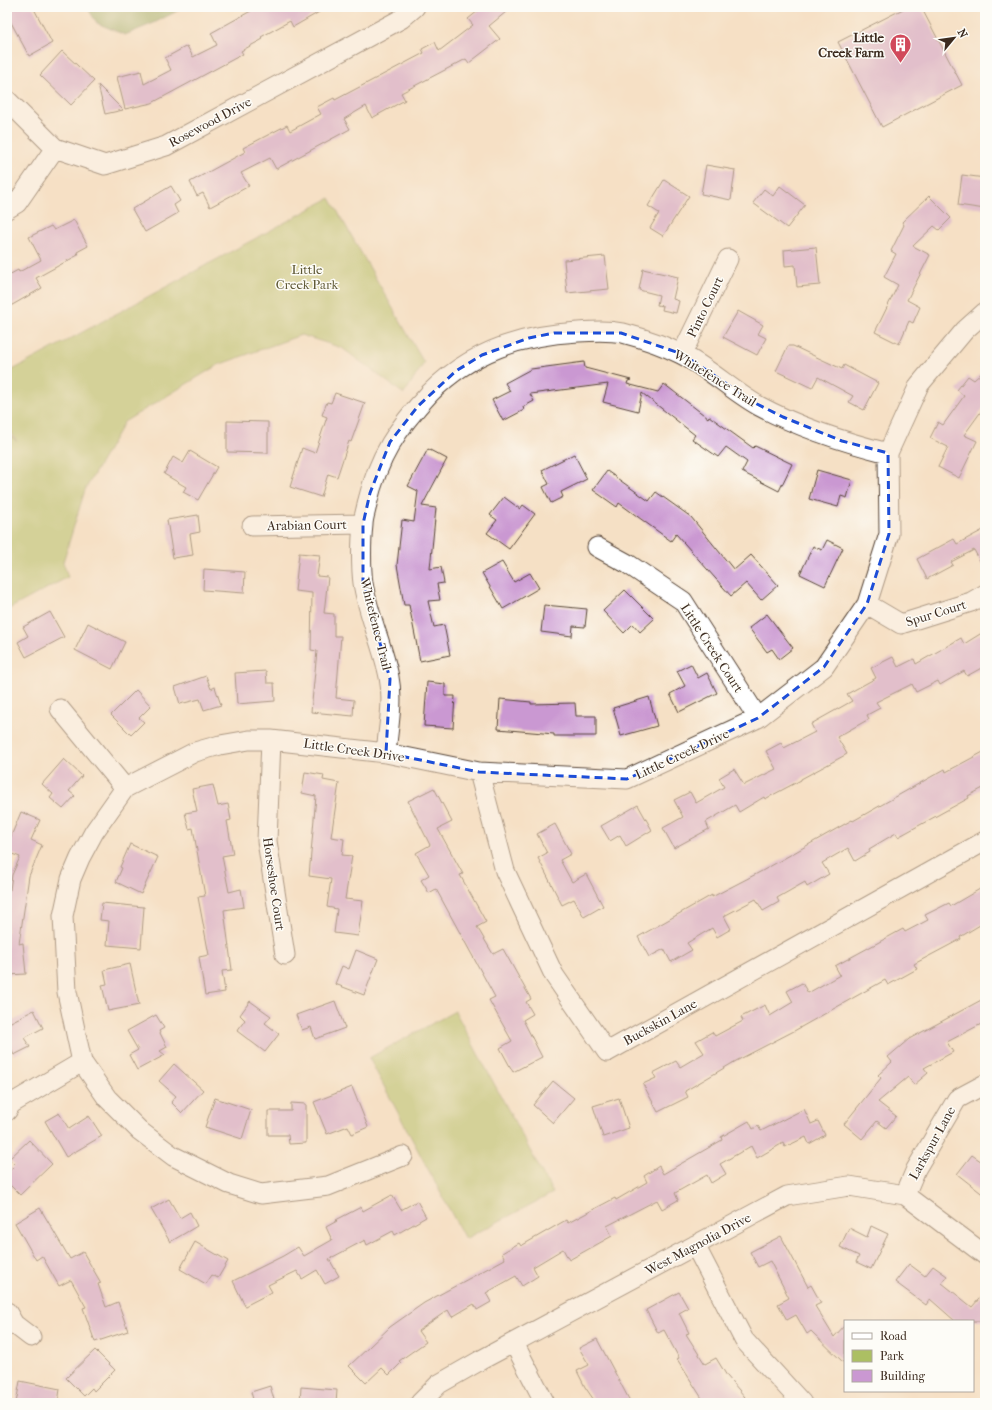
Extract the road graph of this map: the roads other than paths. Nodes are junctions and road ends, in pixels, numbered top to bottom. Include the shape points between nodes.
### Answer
1 (415, 7) edge
2 (7, 100) edge
3 (55, 148) junction
4 (7, 209) edge
5 (728, 259) dead end
6 (985, 312) edge
7 (682, 354) junction
8 (888, 453) junction
9 (363, 524) junction
10 (252, 526) dead end
11 (597, 547) dead end
12 (985, 594) edge
13 (867, 604) junction
14 (60, 709) dead end
15 (758, 718) junction
16 (271, 740) junction
17 (386, 753) junction
18 (479, 772) junction
19 (126, 788) junction
20 (985, 841) edge
21 (285, 955) dead end
22 (82, 1062) junction
23 (985, 1084) edge
24 (7, 1111) edge
25 (403, 1156) dead end
26 (905, 1195) junction
27 (695, 1245) junction
28 (985, 1255) edge
29 (7, 1312) edge
30 (31, 1337) dead end
31 (514, 1343) junction
32 (420, 1403) edge
33 (544, 1403) edge
34 (802, 1403) edge

1 - 3 street, Rosewood Drive via 401,19 166,146 105,165
2 - 3 street, Rosewood Drive
3 - 4 street via 17,203
5 - 7 street, Pinto Court
6 - 8 street, Little Creek Drive via 965,330 919,385
7 - 8 street, Whitefence Trail via 757,404 783,417 842,441
7 - 9 street, Whitefence Trail via 621,333 595,331 554,333 529,338 482,354 436,387 390,442 370,493
8 - 13 street, Little Creek Drive via 890,534
9 - 10 street, Arabian Court
9 - 17 street, Whitefence Trail via 363,582 390,678 391,704
11 - 15 street, Little Creek Court via 628,564 683,601
12 - 13 street, Spur Court via 971,602 901,624
13 - 15 street, Little Creek Drive via 824,667
14 - 19 street
15 - 18 street, Little Creek Drive via 627,779
16 - 17 street, Little Creek Drive
16 - 19 street, Little Creek Drive via 242,741 195,752
16 - 21 street, Horseshoe Court via 267,841
17 - 18 street, Little Creek Drive
18 - 20 street, Buckskin Lane via 505,871 554,975 607,1052
19 - 22 street, Little Creek Drive via 94,832 80,858 63,916 67,992
22 - 24 street via 11,1104
22 - 25 street, Little Creek Drive via 107,1098 140,1131 173,1156 228,1184 261,1194 328,1186
23 - 26 street, Larkspur Lane via 957,1099 916,1169
26 - 27 street, West Magnolia Drive via 848,1186 787,1196
26 - 28 street, West Magnolia Drive
27 - 31 street, West Magnolia Drive
27 - 34 street via 744,1340
29 - 30 street via 14,1324
31 - 32 street, West Magnolia Drive via 439,1384
31 - 33 street

